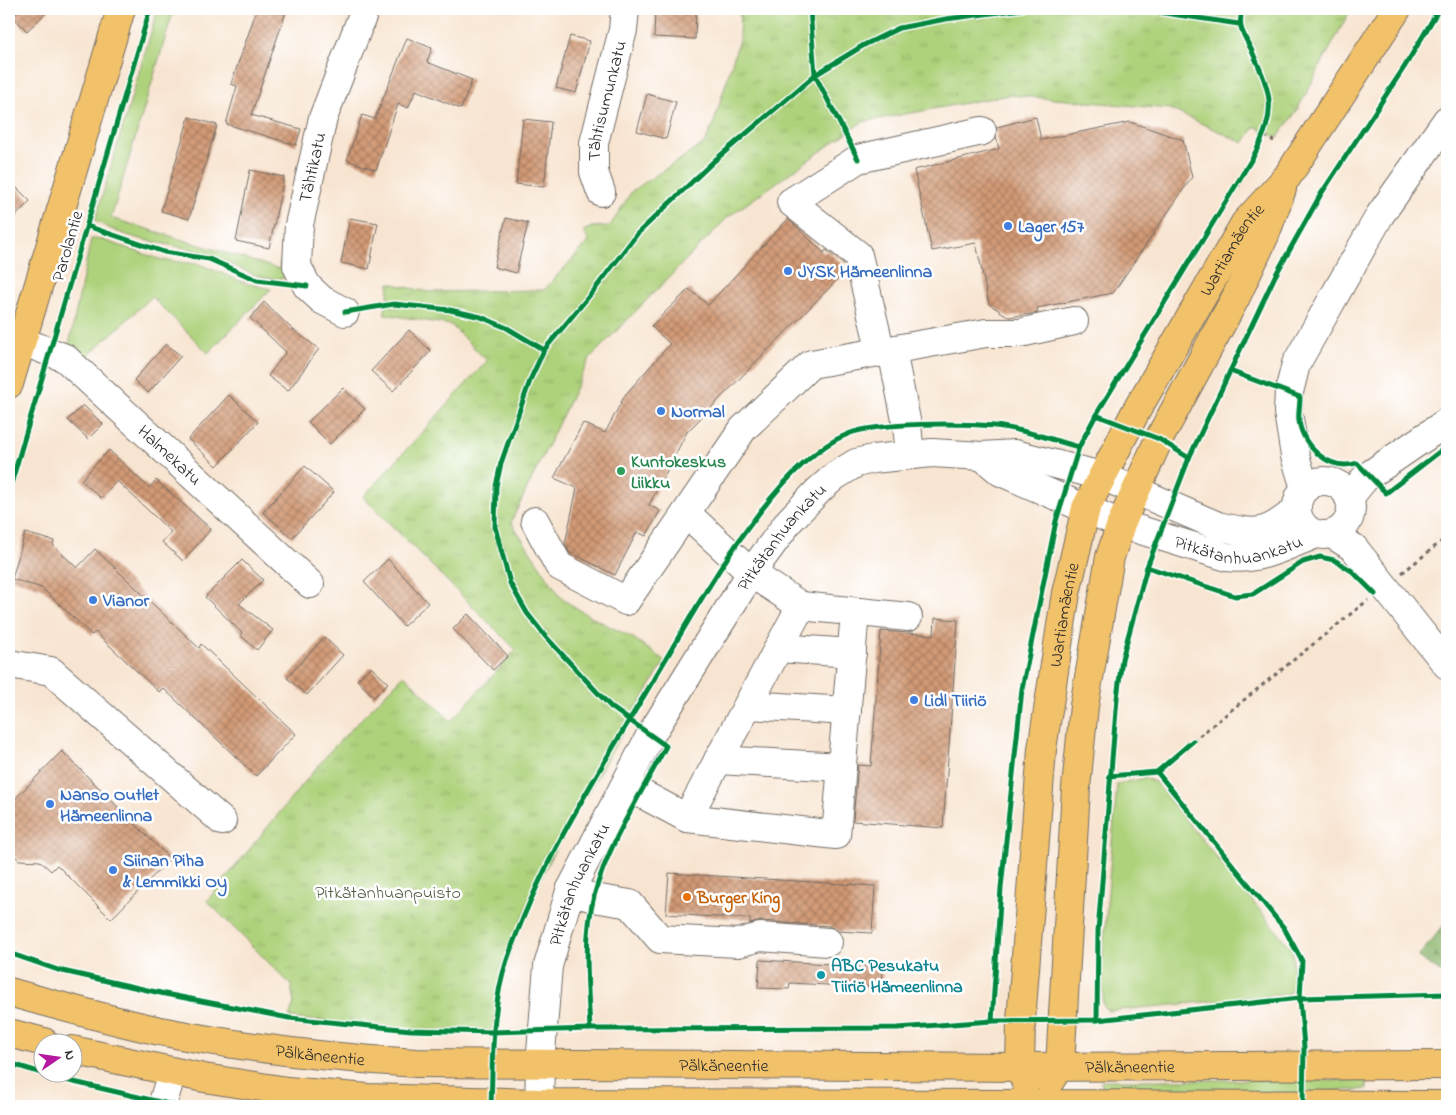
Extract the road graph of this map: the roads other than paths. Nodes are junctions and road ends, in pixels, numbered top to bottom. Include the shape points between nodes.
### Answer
1 (121, 9) edge
2 (365, 9) edge
3 (625, 9) edge
4 (1397, 9) edge
5 (1447, 120) edge
6 (982, 131) dead end
7 (1287, 177) junction
8 (601, 192) dead end
9 (345, 312) dead end
10 (1074, 321) dead end
11 (22, 341) junction
12 (886, 352) junction
13 (9, 384) edge
14 (1445, 428) edge
15 (910, 455) junction
16 (982, 456) junction
17 (1102, 476) junction
18 (1136, 490) junction
19 (1332, 507) junction
20 (1086, 508) junction
21 (686, 513) junction
22 (535, 520) dead end
23 (1121, 524) junction
24 (751, 573) junction
25 (310, 584) dead end
26 (801, 606) junction
27 (855, 612) junction
28 (908, 617) dead end
29 (778, 648) junction
30 (852, 653) junction
31 (9, 664) edge
32 (1447, 665) edge
33 (748, 705) junction
34 (847, 711) junction
35 (718, 760) junction
36 (842, 767) junction
37 (623, 789) junction
38 (687, 818) junction
39 (222, 821) dead end
40 (570, 891) junction
41 (828, 942) dead end
42 (9, 992) edge
43 (9, 1033) edge
44 (32, 1039) edge
45 (82, 1052) edge
46 (540, 1065) junction
47 (1447, 1065) edge
48 (1060, 1066) junction
49 (1020, 1067) junction
50 (172, 1072) junction
51 (539, 1105) edge
52 (1034, 1105) edge
53 (1447, 1105) edge
54 (162, 1106) edge

1 - 11 main road, Parolantie
2 - 9 street, Tähtikatu via 323,118 299,225 297,266 307,286 322,300
3 - 8 street, Tähtisumunkatu via 623,30 594,143 594,172
4 - 7 main road, Wartiamäentie
5 - 19 street via 1380,215 1296,364 1288,412 1294,456
6 - 12 street via 858,159 791,202 858,255
7 - 17 main road, Wartiamäentie via 1245,222
7 - 18 main road, Wartiamäentie via 1236,297 1159,439
10 - 12 street via 1020,333 986,333
11 - 13 main road, Parolantie
11 - 25 street, Halmekatu via 66,358
12 - 15 street via 907,426
12 - 21 street via 811,364 743,430
14 - 19 street
15 - 16 street, Pitkätanhuankatu
15 - 24 street, Pitkätanhuankatu via 856,463 835,476 790,520
16 - 17 street via 1015,454
16 - 20 street, Pitkätanhuankatu via 1001,472
17 - 18 street
17 - 20 main road, Wartiamäentie
18 - 19 street via 1218,526 1254,533
18 - 23 main road, Wartiamäentie
19 - 23 street, Pitkätanhuankatu via 1260,557 1240,559 1206,552
19 - 32 street via 1384,587
20 - 23 street, Pitkätanhuankatu
20 - 49 main road, Wartiamäentie via 1066,593 1042,749
21 - 22 street via 626,601 559,566
21 - 24 street
23 - 48 main road, Wartiamäentie via 1110,557 1084,706 1076,788
24 - 26 street
24 - 37 street, Pitkätanhuankatu via 650,736
26 - 27 street
26 - 29 street
27 - 28 street
27 - 30 street
29 - 30 street
29 - 33 street
30 - 34 street
31 - 39 street via 52,671
33 - 34 street
33 - 35 street
34 - 36 street
35 - 36 street
35 - 38 street
36 - 38 street via 836,835
37 - 38 street via 642,794
37 - 40 street, Pitkätanhuankatu
40 - 41 street via 630,904 660,939 738,943 760,937
40 - 46 street, Pitkätanhuankatu via 548,966
42 - 46 main road, Pälkäneentie via 160,1031 276,1050 371,1060
43 - 44 main road
45 - 50 main road
46 - 49 main road, Pälkäneentie
46 - 51 street, Pitkätanhuankatu
47 - 48 main road, Pälkäneentie
48 - 49 main road, Pälkäneentie
48 - 52 main road
49 - 52 main road, Wartiamäentie
50 - 51 main road via 287,1091
50 - 54 street
51 - 52 main road
52 - 53 main road

